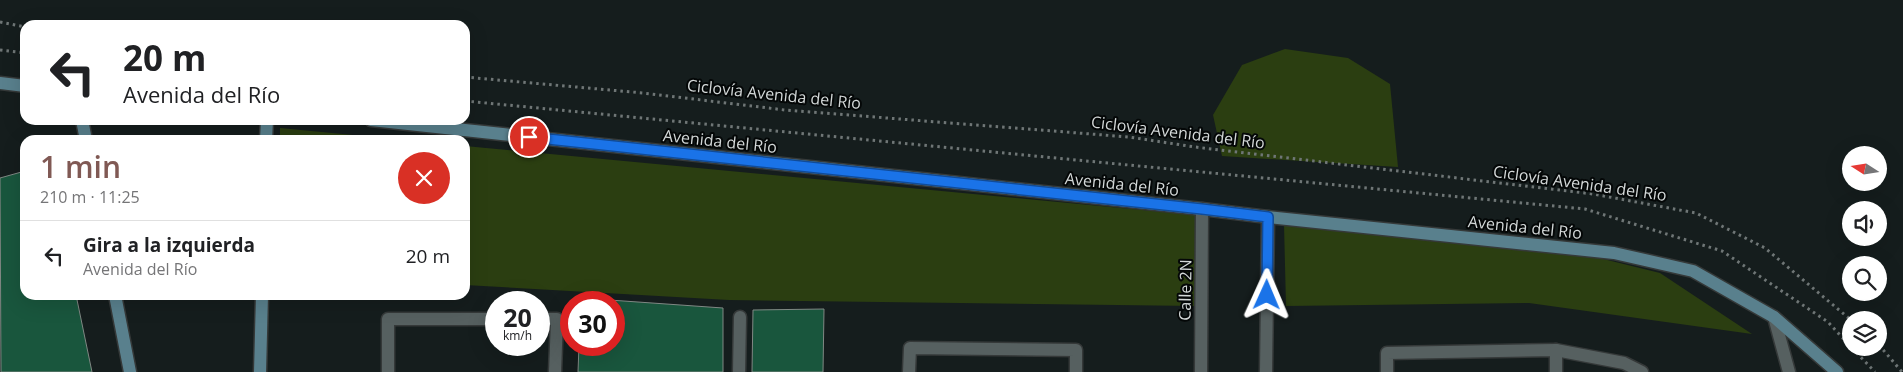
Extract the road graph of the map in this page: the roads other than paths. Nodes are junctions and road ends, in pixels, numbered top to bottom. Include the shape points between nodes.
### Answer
1 (0, 83) edge
2 (20, 85) edge
3 (418, 125) edge
4 (1202, 209) junction
5 (1268, 217) junction
6 (116, 300) edge
7 (262, 300) edge
8 (740, 317) dead end
9 (1774, 317) junction
10 (485, 319) edge
11 (550, 319) edge
12 (1556, 350) junction
13 (130, 372) edge
14 (260, 372) edge
15 (388, 372) edge
16 (555, 372) edge
17 (739, 372) edge
18 (909, 372) edge
19 (1076, 372) edge
20 (1201, 372) edge
21 (1266, 372) edge
22 (1387, 372) edge
23 (1556, 372) edge
24 (1642, 372) edge
25 (1789, 372) edge
26 (1837, 372) edge

1 - 2 main road
3 - 4 main road, Avenida del Río
4 - 5 main road, Avenida del Río
4 - 20 street, Calle 2N
5 - 9 main road, Avenida del Río via 1614,252 1694,271
5 - 21 street
6 - 13 main road
7 - 14 main road
8 - 17 street
9 - 25 street
9 - 26 main road, Avenida del Río
10 - 15 street via 388,318
11 - 16 street via 557,319
12 - 22 street via 1387,353
12 - 23 street
12 - 24 street via 1624,364
18 - 19 street via 910,348 1076,350

